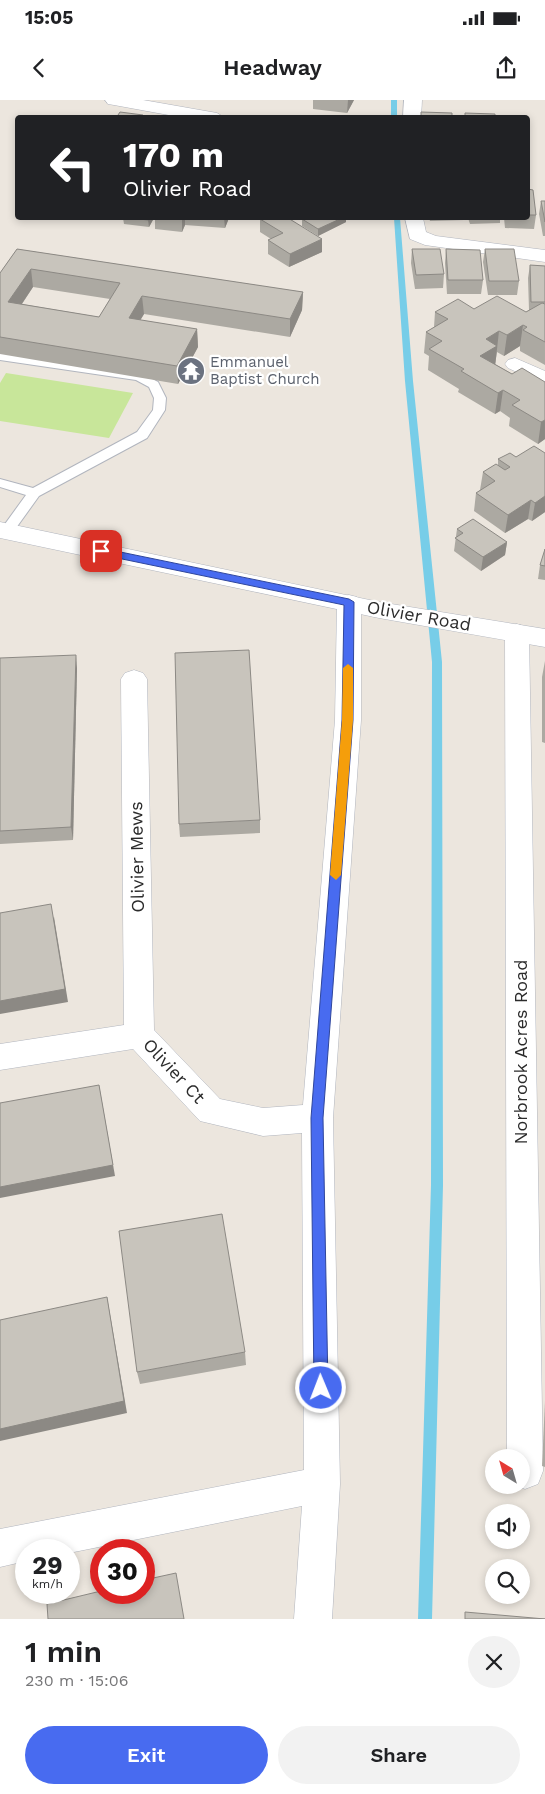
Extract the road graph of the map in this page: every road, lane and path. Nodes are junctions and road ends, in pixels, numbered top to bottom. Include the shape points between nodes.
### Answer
1 (114, 100) edge
2 (412, 100) edge
3 (200, 115) edge
4 (412, 115) edge
5 (414, 220) edge
6 (545, 256) edge
7 (0, 356) edge
8 (515, 364) dead end
9 (545, 379) edge
10 (0, 483) edge
11 (34, 493) junction
12 (3, 531) edge
13 (349, 602) junction
14 (531, 636) edge
15 (134, 679) dead end
16 (140, 1035) junction
17 (0, 1057) edge
18 (317, 1118) junction
19 (525, 1449) edge
20 (322, 1484) junction
21 (0, 1548) edge
22 (313, 1619) edge

1 - 3 street
2 - 4 street
5 - 6 street via 417,235 432,240
7 - 11 lane via 139,377 154,385 160,398 159,410 142,435
8 - 9 street
10 - 11 lane
11 - 12 lane
12 - 13 street, Olivier Road
13 - 14 street, Olivier Road
13 - 18 street via 348,720
14 - 19 street, Norbrook Acres Road
15 - 16 street, Olivier Mews
16 - 17 street, Olivier Ct
16 - 18 street, Olivier Ct via 211,1111 263,1122
18 - 20 street
20 - 21 street
20 - 22 street

